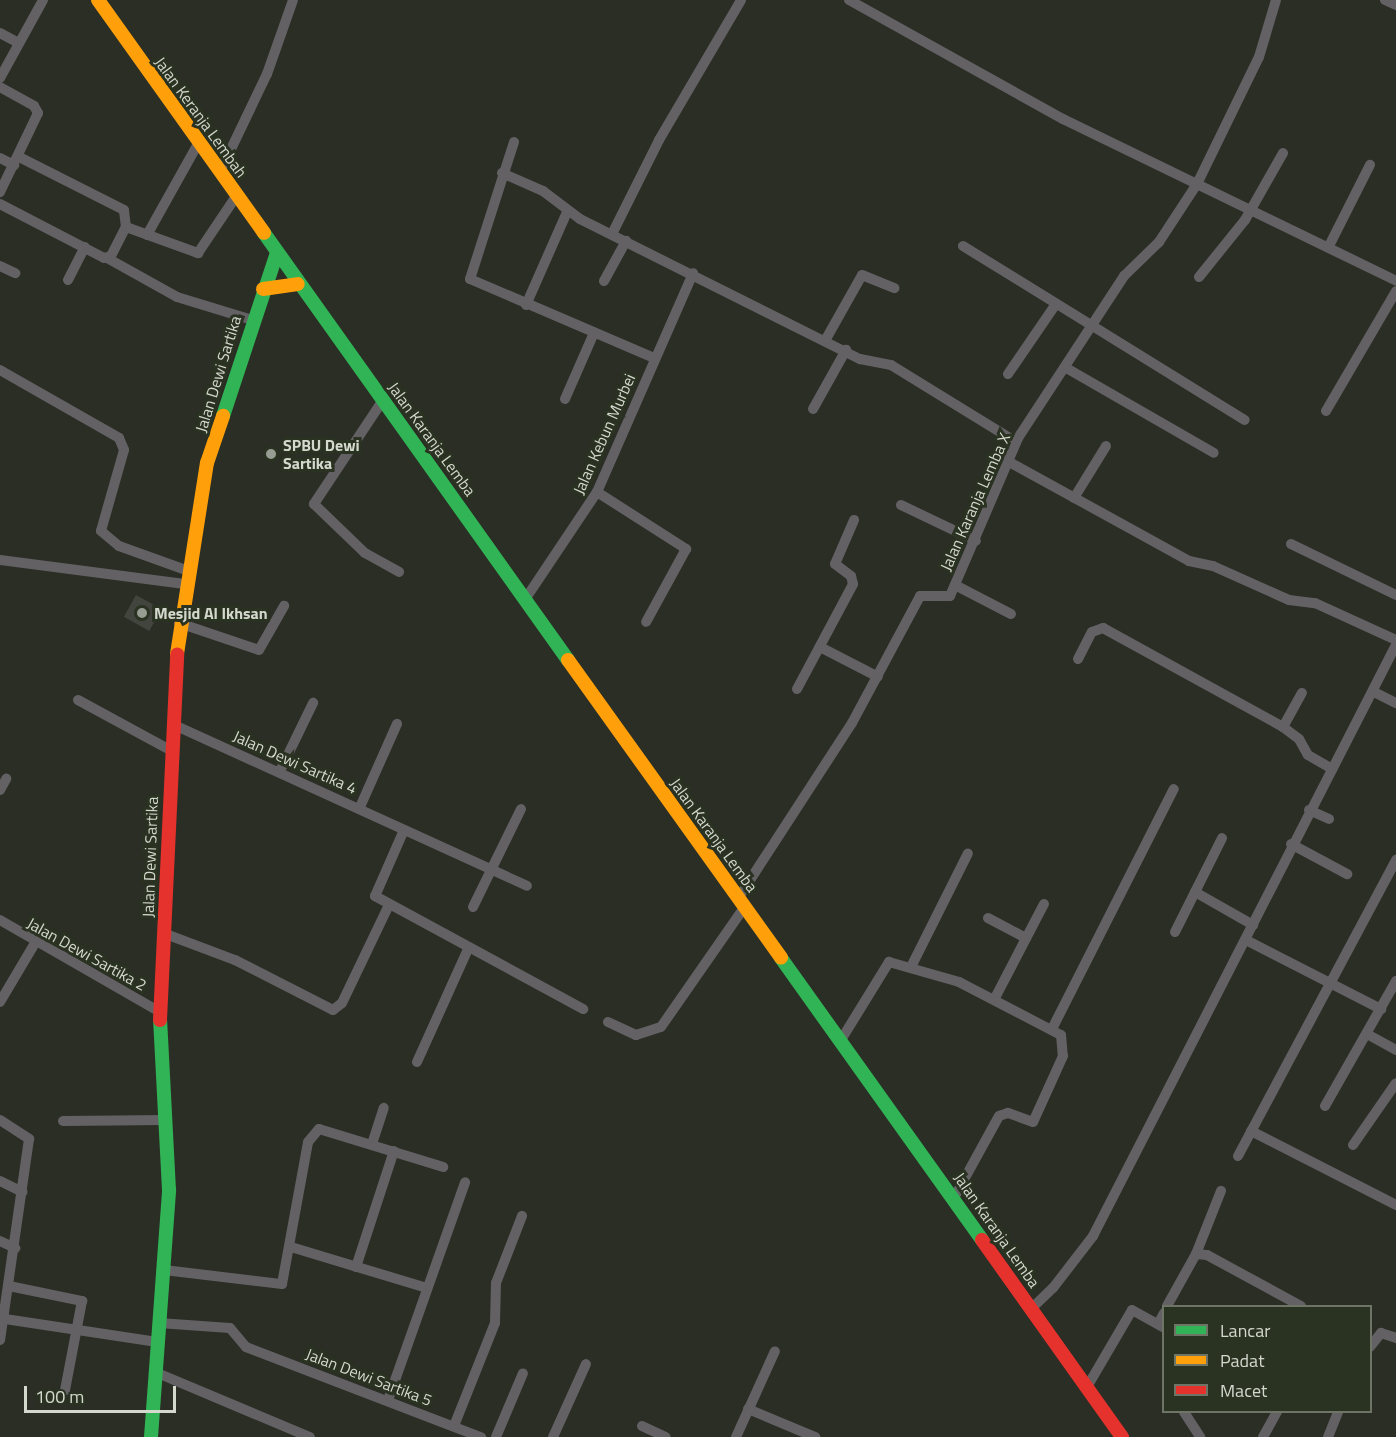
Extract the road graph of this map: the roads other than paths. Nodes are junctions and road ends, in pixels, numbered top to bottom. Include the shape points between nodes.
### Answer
1 (43, 0) edge
2 (98, 0) edge
3 (293, 0) edge
4 (741, 0) edge
5 (849, 0) edge
6 (1276, 0) edge
7 (1385, 0) edge
8 (1396, 5) edge
9 (0, 33) edge
10 (19, 43) junction
11 (0, 78) edge
12 (0, 87) edge
13 (199, 142) junction
14 (514, 142) dead end
15 (1283, 153) dead end
16 (0, 158) edge
17 (17, 161) junction
18 (1370, 165) dead end
19 (220, 172) junction
20 (502, 173) junction
21 (1197, 184) junction
22 (0, 192) edge
23 (237, 195) junction
24 (0, 204) edge
25 (1251, 211) junction
26 (567, 212) junction
27 (126, 227) junction
28 (612, 234) junction
29 (147, 235) junction
30 (626, 241) junction
31 (963, 246) dead end
32 (1329, 246) junction
33 (85, 247) junction
34 (277, 253) junction
35 (107, 258) junction
36 (0, 266) edge
37 (15, 273) dead end
38 (693, 273) junction
39 (1395, 276) edge
40 (1199, 277) dead end
41 (68, 280) dead end
42 (604, 282) dead end
43 (298, 284) junction
44 (894, 288) dead end
45 (263, 289) junction
46 (1396, 291) edge
47 (1056, 304) junction
48 (526, 305) junction
49 (252, 320) junction
50 (1094, 327) junction
51 (594, 333) junction
52 (826, 339) junction
53 (846, 350) junction
54 (654, 358) junction
55 (1068, 369) junction
56 (0, 370) edge
57 (1008, 374) dead end
58 (565, 399) dead end
59 (383, 400) junction
60 (813, 410) dead end
61 (1326, 411) dead end
62 (1245, 420) dead end
63 (1016, 442) junction
64 (1106, 446) dead end
65 (1214, 453) dead end
66 (1011, 463) junction
67 (597, 492) junction
68 (1074, 498) junction
69 (901, 505) dead end
70 (854, 520) dead end
71 (976, 541) junction
72 (1291, 544) dead end
73 (0, 560) edge
74 (186, 570) junction
75 (399, 572) dead end
76 (184, 584) junction
77 (955, 585) junction
78 (1396, 595) edge
79 (526, 598) junction
80 (284, 606) dead end
81 (1011, 614) dead end
82 (646, 622) dead end
83 (179, 623) junction
84 (1396, 640) edge
85 (1396, 645) edge
86 (820, 647) junction
87 (1078, 659) dead end
88 (878, 677) junction
89 (797, 689) dead end
90 (1374, 692) junction
91 (1302, 693) dead end
92 (78, 700) dead end
93 (313, 703) dead end
94 (1396, 703) edge
95 (172, 724) junction
96 (397, 724) dead end
97 (1282, 727) junction
98 (171, 750) junction
99 (1332, 769) junction
100 (280, 771) junction
101 (6, 778) dead end
102 (1174, 789) dead end
103 (0, 790) edge
104 (360, 807) junction
105 (520, 809) dead end
106 (1309, 810) junction
107 (1329, 819) dead end
108 (404, 830) junction
109 (1222, 838) dead end
110 (1291, 844) junction
111 (968, 853) dead end
112 (1396, 860) edge
113 (492, 870) junction
114 (1347, 874) dead end
115 (527, 886) dead end
116 (1195, 892) junction
117 (742, 901) junction
118 (1044, 904) dead end
119 (388, 905) junction
120 (473, 908) dead end
121 (988, 918) dead end
122 (0, 920) edge
123 (1253, 925) junction
124 (1175, 932) dead end
125 (163, 933) junction
126 (1026, 938) junction
127 (1246, 940) junction
128 (35, 943) junction
129 (468, 949) junction
130 (910, 967) junction
131 (1396, 981) edge
132 (1331, 982) junction
133 (995, 998) junction
134 (0, 1002) edge
135 (583, 1009) dead end
136 (1381, 1009) junction
137 (160, 1012) junction
138 (608, 1022) dead end
139 (1052, 1029) junction
140 (1367, 1034) junction
141 (841, 1040) junction
142 (1396, 1050) edge
143 (417, 1062) dead end
144 (1394, 1090) edge
145 (1325, 1106) dead end
146 (384, 1108) dead end
147 (0, 1120) edge
148 (166, 1120) junction
149 (63, 1121) dead end
150 (1251, 1131) junction
151 (372, 1144) junction
152 (1353, 1145) dead end
153 (394, 1151) junction
154 (1238, 1156) dead end
155 (443, 1167) dead end
156 (0, 1181) edge
157 (465, 1182) dead end
158 (1221, 1191) dead end
159 (23, 1192) junction
160 (954, 1198) junction
161 (1396, 1205) edge
162 (522, 1216) dead end
163 (0, 1241) edge
164 (291, 1247) junction
165 (15, 1248) junction
166 (1196, 1254) junction
167 (356, 1267) junction
168 (164, 1270) junction
169 (9, 1286) junction
170 (427, 1288) junction
171 (1168, 1305) edge
172 (1299, 1305) edge
173 (1032, 1308) junction
174 (5, 1319) junction
175 (159, 1323) junction
176 (1161, 1326) edge
177 (78, 1331) junction
178 (1396, 1338) edge
179 (0, 1340) edge
180 (157, 1342) junction
181 (1372, 1345) edge
182 (775, 1351) dead end
183 (586, 1364) dead end
184 (155, 1371) junction
185 (523, 1373) dead end
186 (1087, 1387) junction
187 (65, 1390) dead end
188 (388, 1400) junction
189 (748, 1409) junction
190 (1185, 1413) edge
191 (1276, 1413) edge
192 (1338, 1413) edge
193 (454, 1426) junction
194 (642, 1426) dead end
195 (151, 1437) edge
196 (310, 1437) edge
197 (482, 1437) edge
198 (496, 1437) edge
199 (553, 1437) edge
200 (666, 1437) edge
201 (736, 1437) edge
202 (815, 1437) edge
203 (1122, 1437) edge
204 (1200, 1437) edge
205 (1263, 1437) edge
206 (1328, 1437) edge

1 - 10 street
2 - 13 main road, Jalan Keranja Lembah
3 - 19 street via 267,74
4 - 28 street via 659,140
5 - 21 street via 1063,119
6 - 21 street, Jalan Karanja Lemba X via 1259,57
7 - 8 street
9 - 10 street
10 - 11 street
12 - 17 street via 34,106 38,113
13 - 19 main road, Jalan Keranja Lembah
13 - 29 street
14 - 20 street
15 - 25 street
16 - 17 street
17 - 22 street
17 - 27 street via 124,210
18 - 32 street
19 - 23 main road, Jalan Keranja Lembah
20 - 26 street via 543,191
20 - 48 street via 468,274 473,281
21 - 25 street
21 - 50 street, Jalan Karanja Lemba X via 1159,242 1124,276
23 - 29 street via 198,253
23 - 34 main road, Jalan Keranja Lembah
24 - 33 street
25 - 32 street
25 - 40 street
26 - 28 street
26 - 48 street
27 - 29 street
27 - 35 street
28 - 30 street
30 - 38 street
30 - 42 street
31 - 47 street
32 - 39 street
33 - 35 street
33 - 41 street
34 - 43 main road, Jalan Karanja Lemba
34 - 45 main road, Jalan Dewi Sartika
35 - 49 street via 177,297
36 - 37 street
38 - 52 street
38 - 54 street, Jalan Kebun Murbei
43 - 45 main road
43 - 59 main road, Jalan Karanja Lemba
44 - 52 street via 862,276
45 - 49 main road, Jalan Dewi Sartika
46 - 61 street
47 - 50 street
47 - 57 street
48 - 51 street
49 - 74 main road, Jalan Dewi Sartika via 207,463
50 - 55 street, Jalan Karanja Lemba X
50 - 62 street
51 - 54 street
51 - 58 street
52 - 53 street
53 - 60 street
53 - 63 street via 891,365
54 - 67 street, Jalan Kebun Murbei
55 - 63 street, Jalan Karanja Lemba X
55 - 65 street
56 - 74 street via 119,438 124,450 101,531 118,546
59 - 75 street via 314,504 365,553
59 - 79 main road, Jalan Karanja Lemba
63 - 66 street, Jalan Karanja Lemba X
64 - 68 street
66 - 68 street
66 - 71 street, Jalan Karanja Lemba X
67 - 79 street, Jalan Kebun Murbei
67 - 82 street via 686,549
68 - 84 street via 1189,561 1213,566 1289,600 1315,603
69 - 71 street
70 - 86 street via 835,564 851,576 853,584
71 - 77 street, Jalan Karanja Lemba X
72 - 78 street
73 - 76 street
74 - 76 main road, Jalan Dewi Sartika
76 - 83 main road, Jalan Dewi Sartika
77 - 81 street
77 - 88 street, Jalan Karanja Lemba X via 946,599 920,596
79 - 117 main road, Jalan Karanja Lemba
80 - 83 street via 259,650
83 - 95 main road, Jalan Dewi Sartika
85 - 90 street
86 - 88 street
86 - 89 street
87 - 97 street via 1092,632 1103,628
88 - 117 street, Jalan Karanja Lemba X
90 - 94 street
90 - 99 street
91 - 97 street
92 - 98 street
93 - 100 street
95 - 98 main road, Jalan Dewi Sartika
95 - 100 street, Jalan Dewi Sartika 4
96 - 104 street
97 - 99 street via 1299,739 1308,755
98 - 125 main road, Jalan Dewi Sartika
99 - 106 street
100 - 104 street, Jalan Dewi Sartika 4
101 - 103 street
102 - 139 street
104 - 108 street, Jalan Dewi Sartika 4
105 - 113 street
106 - 107 street
106 - 110 street
108 - 113 street, Jalan Dewi Sartika 4
108 - 119 street via 375,893
109 - 116 street
110 - 114 street
110 - 123 street
111 - 130 street
112 - 132 street
113 - 115 street, Jalan Dewi Sartika 4
113 - 120 street
116 - 123 street
116 - 124 street
117 - 138 street, Jalan Karanja Lemba X via 665,1022 636,1035
117 - 141 main road, Jalan Karanja Lemba
118 - 126 street
119 - 125 street via 342,1003 333,1010 228,957
119 - 129 street
121 - 126 street
122 - 128 street, Jalan Dewi Sartika 2
123 - 127 street
125 - 137 main road, Jalan Dewi Sartika
126 - 133 street
127 - 132 street
127 - 173 street via 1093,1236 1053,1288
128 - 134 street
128 - 137 street, Jalan Dewi Sartika 2
129 - 135 street
129 - 143 street
130 - 133 street
130 - 141 street via 887,963
131 - 136 street
132 - 136 street
132 - 150 street
133 - 139 street
136 - 140 street
137 - 148 main road, Jalan Dewi Sartika
139 - 160 street via 1062,1036 1064,1053 1037,1116 1029,1124 1008,1113 999,1116
140 - 142 street
140 - 145 street
141 - 160 main road, Jalan Karanja Lemba
144 - 152 street
146 - 151 street
147 - 159 street via 29,1139
148 - 149 street
148 - 168 main road, Jalan Dewi Sartika via 169,1190
150 - 154 street
150 - 161 street
151 - 153 street
151 - 164 street via 322,1129 313,1133
153 - 155 street
153 - 167 street
156 - 159 street
157 - 170 street
158 - 166 street
159 - 165 street
160 - 173 main road, Jalan Karanja Lemba
162 - 193 street via 497,1280 495,1323
163 - 165 street
164 - 167 street
164 - 168 street via 279,1285
165 - 169 street
166 - 171 street
166 - 172 street via 1207,1255
167 - 170 street
168 - 175 main road, Jalan Dewi Sartika
169 - 174 street
169 - 177 street via 81,1299
170 - 188 street
173 - 186 main road, Jalan Karanja Lemba
174 - 177 street
174 - 179 street
175 - 180 main road, Jalan Dewi Sartika
175 - 188 street, Jalan Dewi Sartika 5 via 230,1328 246,1347
176 - 186 street via 1132,1310
177 - 180 street
177 - 187 street
178 - 181 street via 1378,1334
180 - 184 main road, Jalan Dewi Sartika
182 - 189 street
183 - 199 street
184 - 195 main road, Jalan Dewi Sartika
184 - 196 street
185 - 198 street
186 - 203 main road, Jalan Karanja Lemba
188 - 193 street, Jalan Dewi Sartika 5
189 - 201 street
189 - 202 street
190 - 204 street
191 - 205 street
192 - 206 street
193 - 197 street, Jalan Dewi Sartika 5
194 - 200 street

